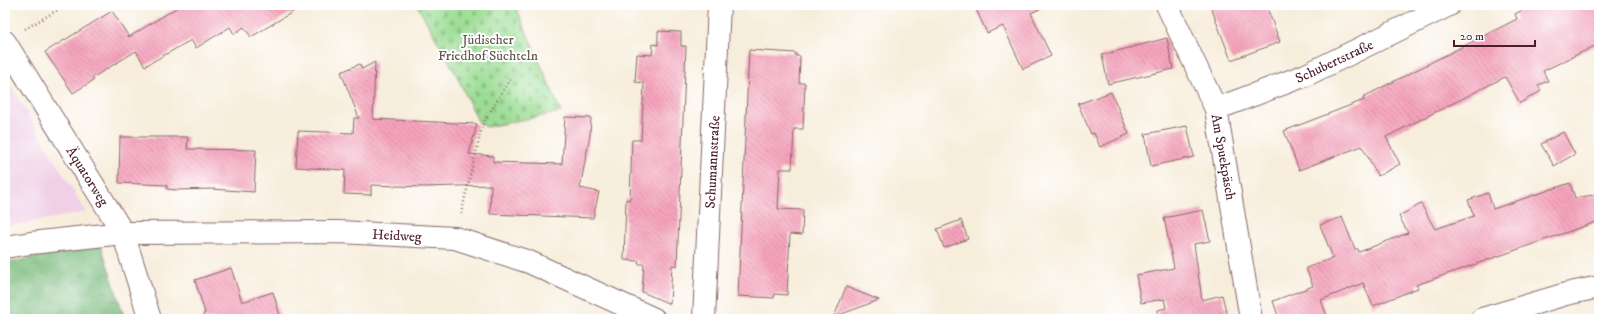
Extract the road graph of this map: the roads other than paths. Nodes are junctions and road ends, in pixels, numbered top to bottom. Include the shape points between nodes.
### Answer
1 (719, 5) edge
2 (1167, 5) edge
3 (1449, 5) edge
4 (12, 38) edge
5 (1216, 109) junction
6 (124, 233) junction
7 (5, 247) edge
8 (1599, 287) edge
9 (150, 319) edge
10 (654, 319) edge
11 (704, 319) edge
12 (1251, 319) edge
13 (1482, 319) edge

1 - 11 street, Schumannstraße
2 - 5 street, Am Spuekpäsch
3 - 5 street, Schubertstraße via 1306,76
4 - 6 street, Äquatorweg
5 - 12 street, Am Spuekpäsch
6 - 7 street, Heidweg
6 - 9 street, Äquatorweg
6 - 10 street, Heidweg via 339,232 455,238 529,262
8 - 13 street

